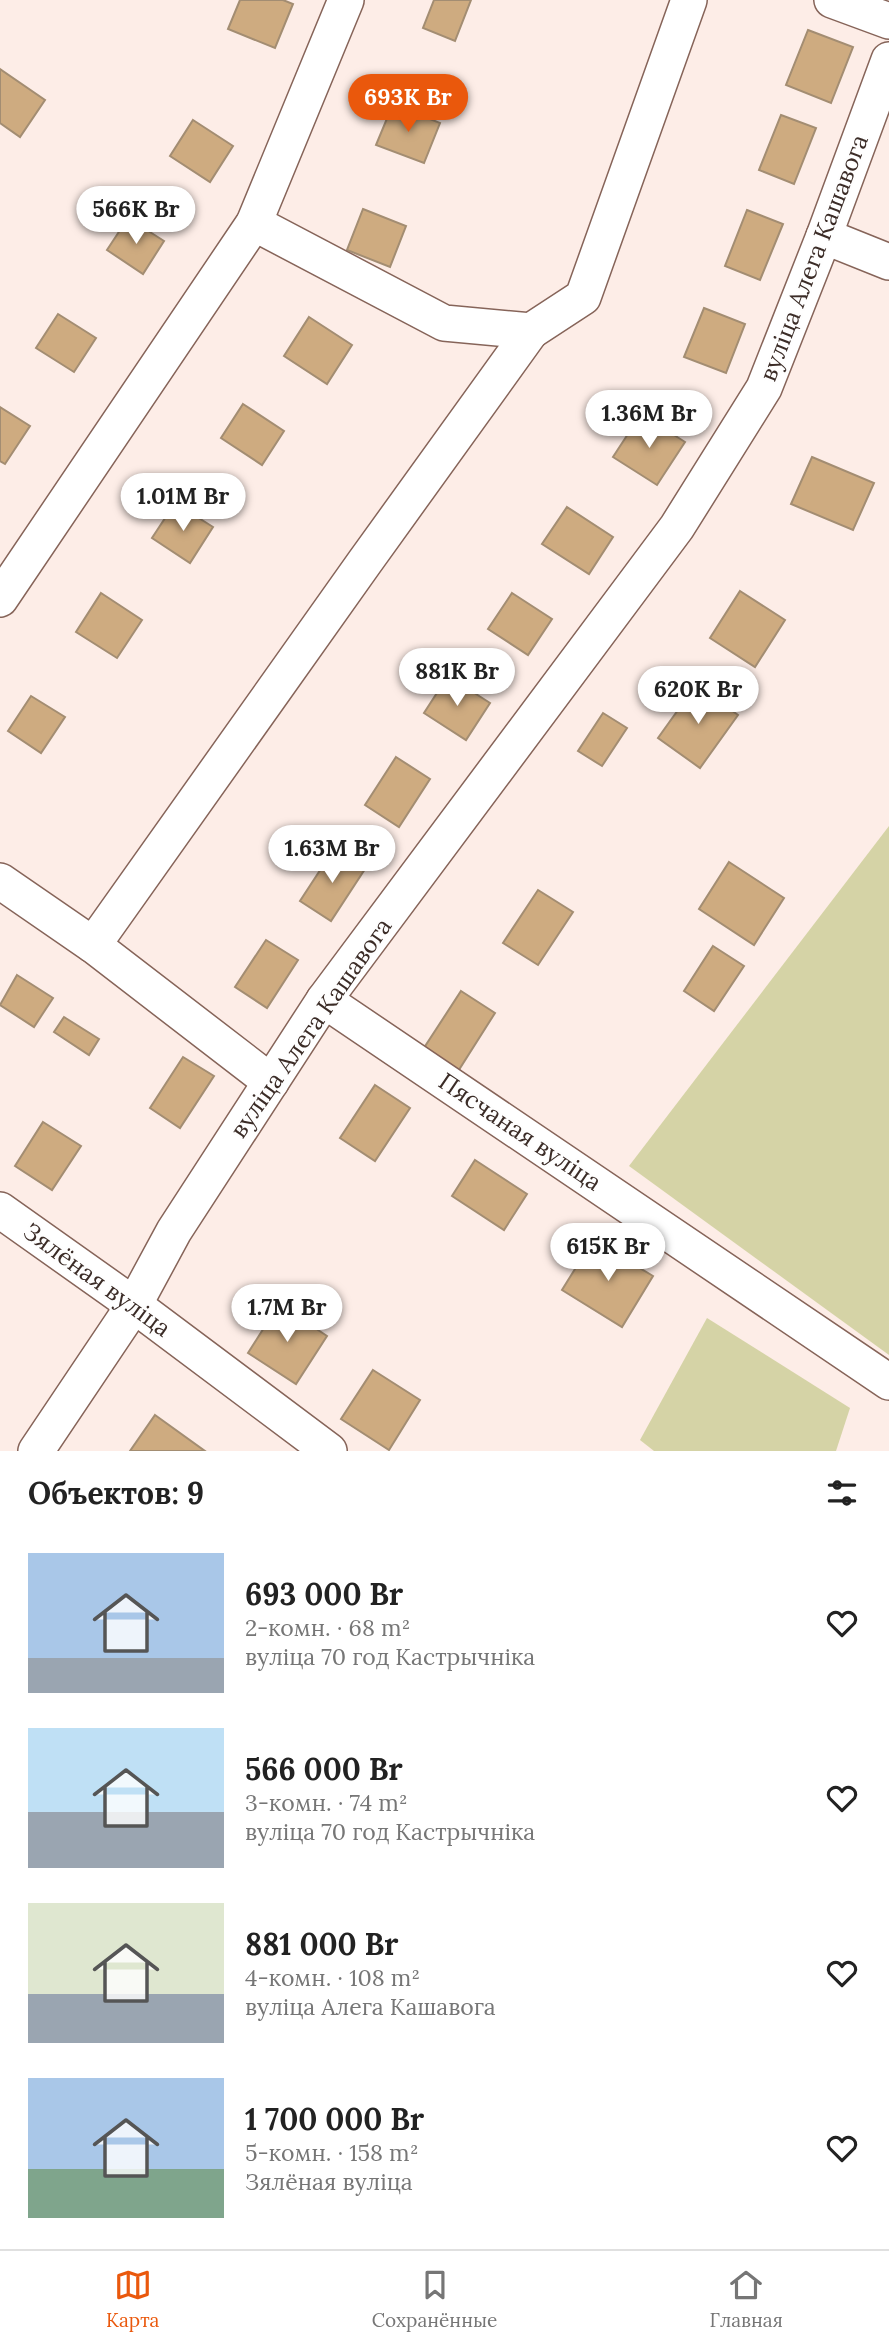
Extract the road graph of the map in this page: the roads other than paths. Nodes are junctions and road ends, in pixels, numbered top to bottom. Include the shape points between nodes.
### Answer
1 (346, 0) edge
2 (688, 0) edge
3 (832, 0) edge
4 (889, 21) edge
5 (889, 60) edge
6 (254, 223) junction
7 (824, 236) junction
8 (889, 261) edge
9 (531, 331) junction
10 (0, 600) edge
11 (0, 881) edge
12 (93, 944) junction
13 (324, 1000) junction
14 (271, 1082) junction
15 (0, 1210) edge
16 (134, 1305) junction
17 (889, 1382) edge
18 (36, 1451) edge
19 (329, 1451) edge

1 - 6 street
2 - 9 street via 583,297
3 - 4 street
5 - 7 street, вуліца Алега Кашавога
6 - 9 street via 444,323
6 - 10 street
7 - 8 street
7 - 13 street, вуліца Алега Кашавога via 764,388 677,527
9 - 12 street
11 - 12 street
12 - 14 street
13 - 14 street, вуліца Алега Кашавога
13 - 17 street, Пясчаная вуліца
14 - 16 street, вуліца Алега Кашавога via 174,1231
15 - 16 street, Зялёная вуліца
16 - 18 street, вуліца Алега Кашавога
16 - 19 street, Зялёная вуліца

